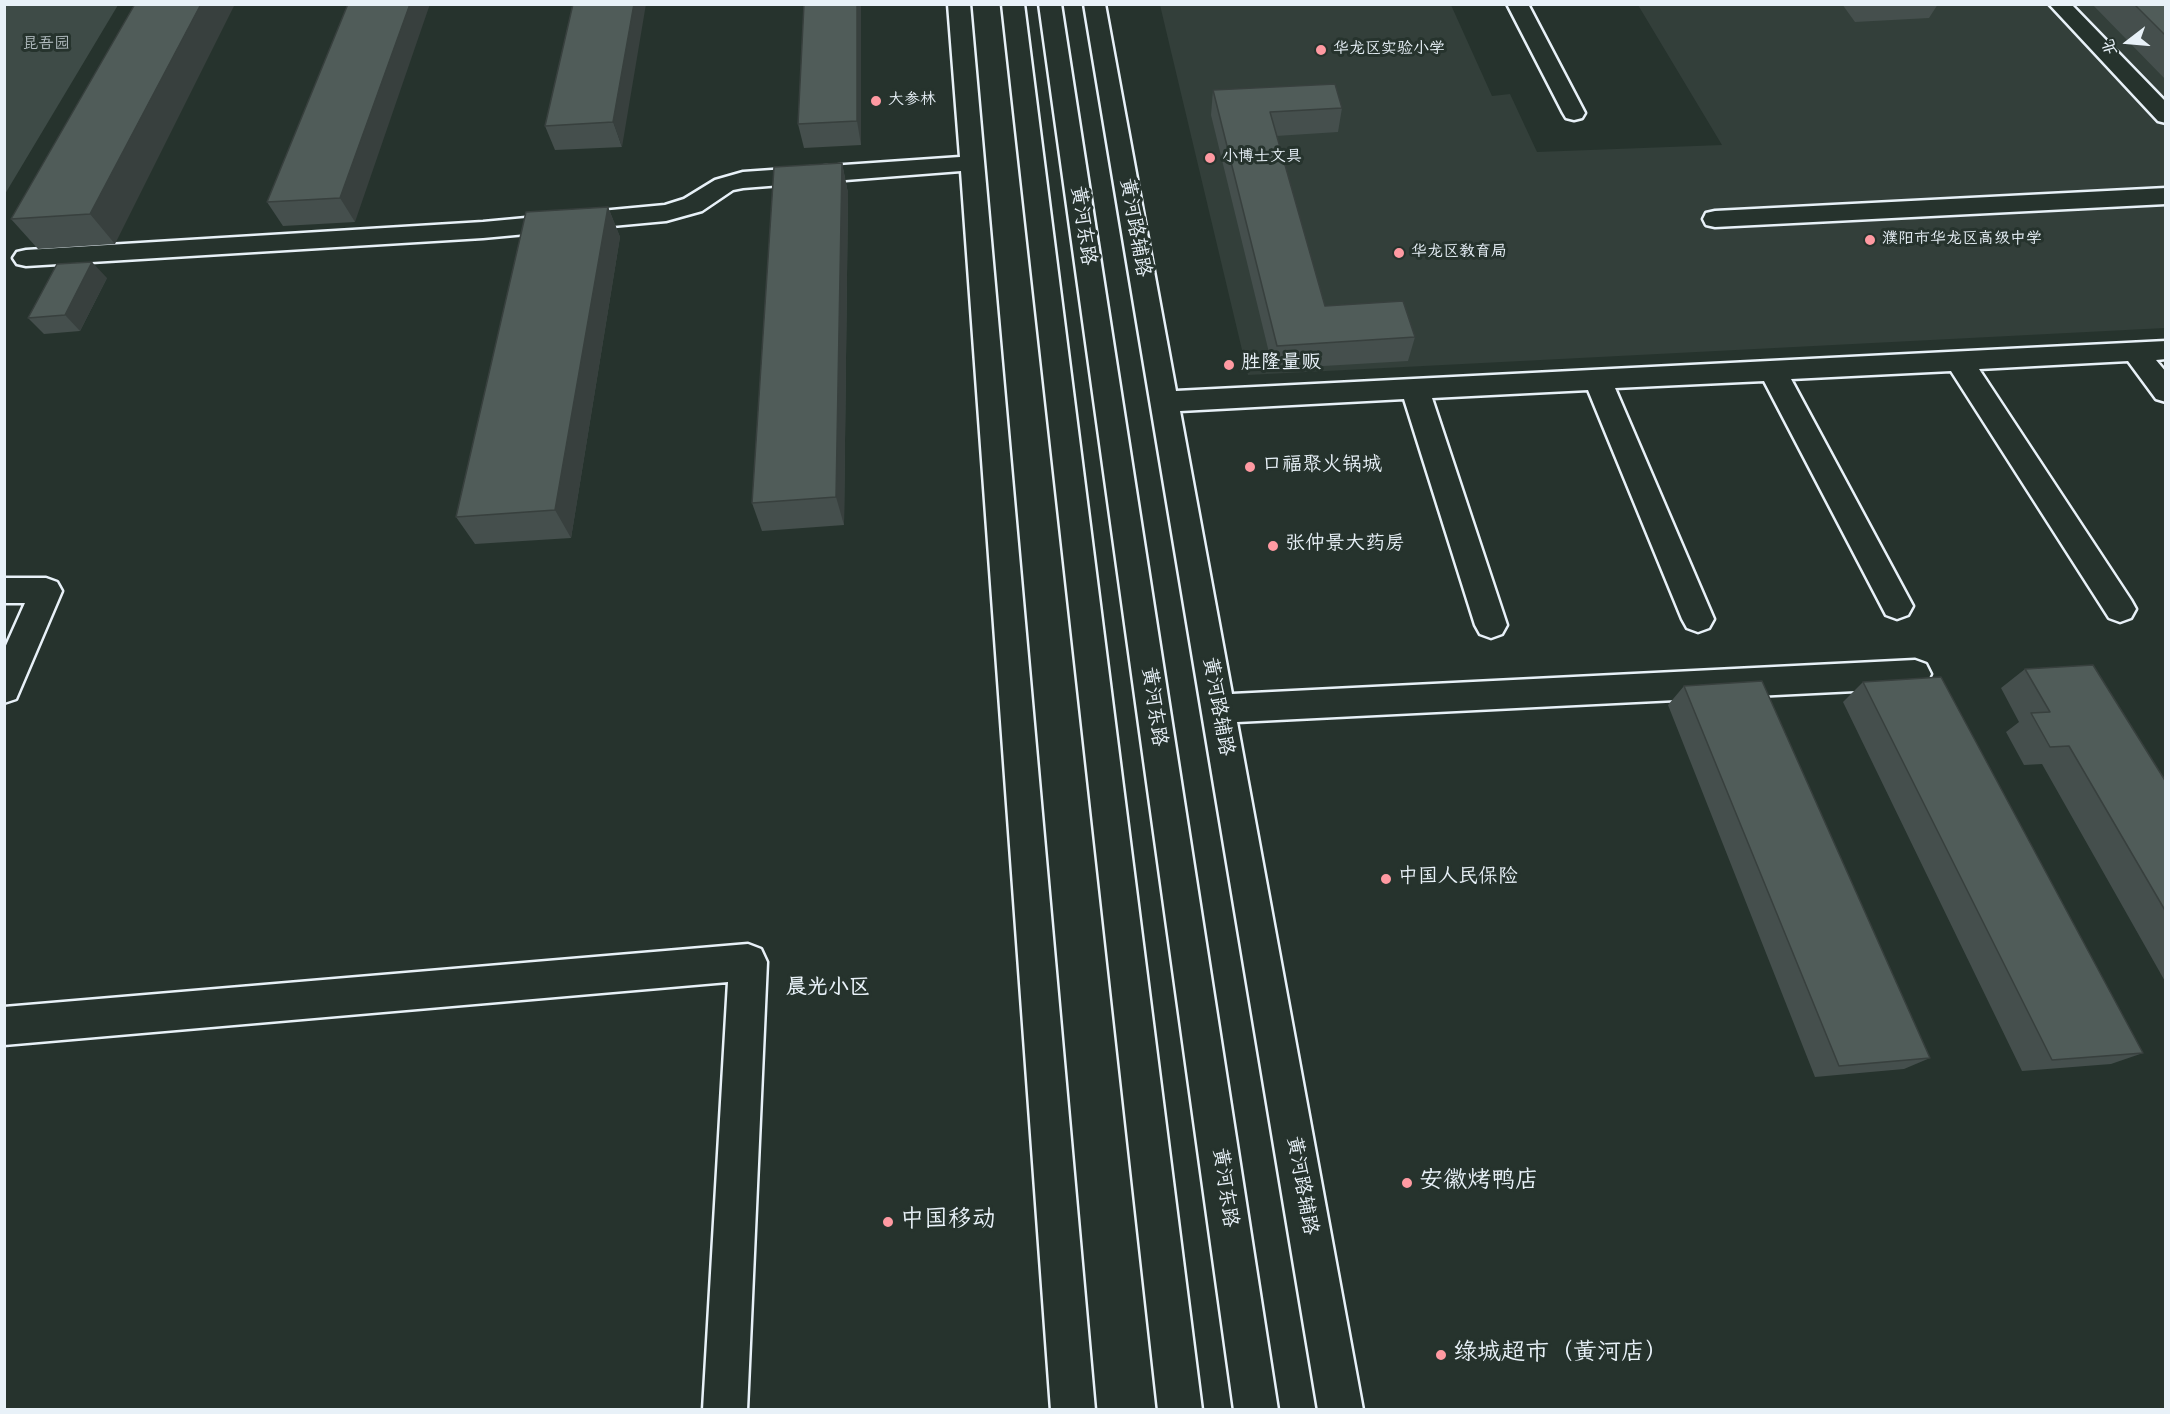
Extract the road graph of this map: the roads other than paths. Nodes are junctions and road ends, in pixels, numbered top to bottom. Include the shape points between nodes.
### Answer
1 (960, 4) edge
2 (1012, 4) edge
3 (1050, 4) edge
4 (1094, 4) edge
5 (1517, 4) edge
6 (2059, 4) edge
7 (1574, 112) dead end
8 (2166, 116) edge
9 (973, 163) junction
10 (2166, 196) edge
11 (1714, 219) dead end
12 (26, 258) edge
13 (2166, 350) edge
14 (2135, 352) junction
15 (1959, 361) junction
16 (1772, 370) junction
17 (1597, 379) junction
18 (1415, 388) junction
19 (2166, 392) edge
20 (1163, 402) junction
21 (4, 590) edge
22 (1897, 606) dead end
23 (2120, 609) dead end
24 (1698, 620) dead end
25 (1491, 625) dead end
26 (1915, 674) dead end
27 (4, 689) edge
28 (1217, 709) junction
29 (4, 1026) edge
30 (725, 1410) edge
31 (1073, 1410) edge
32 (1180, 1410) edge
33 (1256, 1410) edge
34 (1341, 1410) edge

1 - 9 main road
2 - 32 main road, 黄河东路
3 - 33 main road, 黄河东路
4 - 20 main road, 黄河路辅路
5 - 7 main road
6 - 8 main road
9 - 12 main road via 743,180 724,185 693,206 666,213 483,230
9 - 31 main road
10 - 11 main road
13 - 14 main road
14 - 15 main road
14 - 19 main road
15 - 16 main road
15 - 23 main road
16 - 17 main road
16 - 22 main road
17 - 18 main road
17 - 24 main road
18 - 20 main road
18 - 25 main road
20 - 28 main road, 黄河路辅路
21 - 27 main road via 46,591
26 - 28 main road
28 - 34 main road, 黄河路辅路
29 - 30 main road via 748,962

